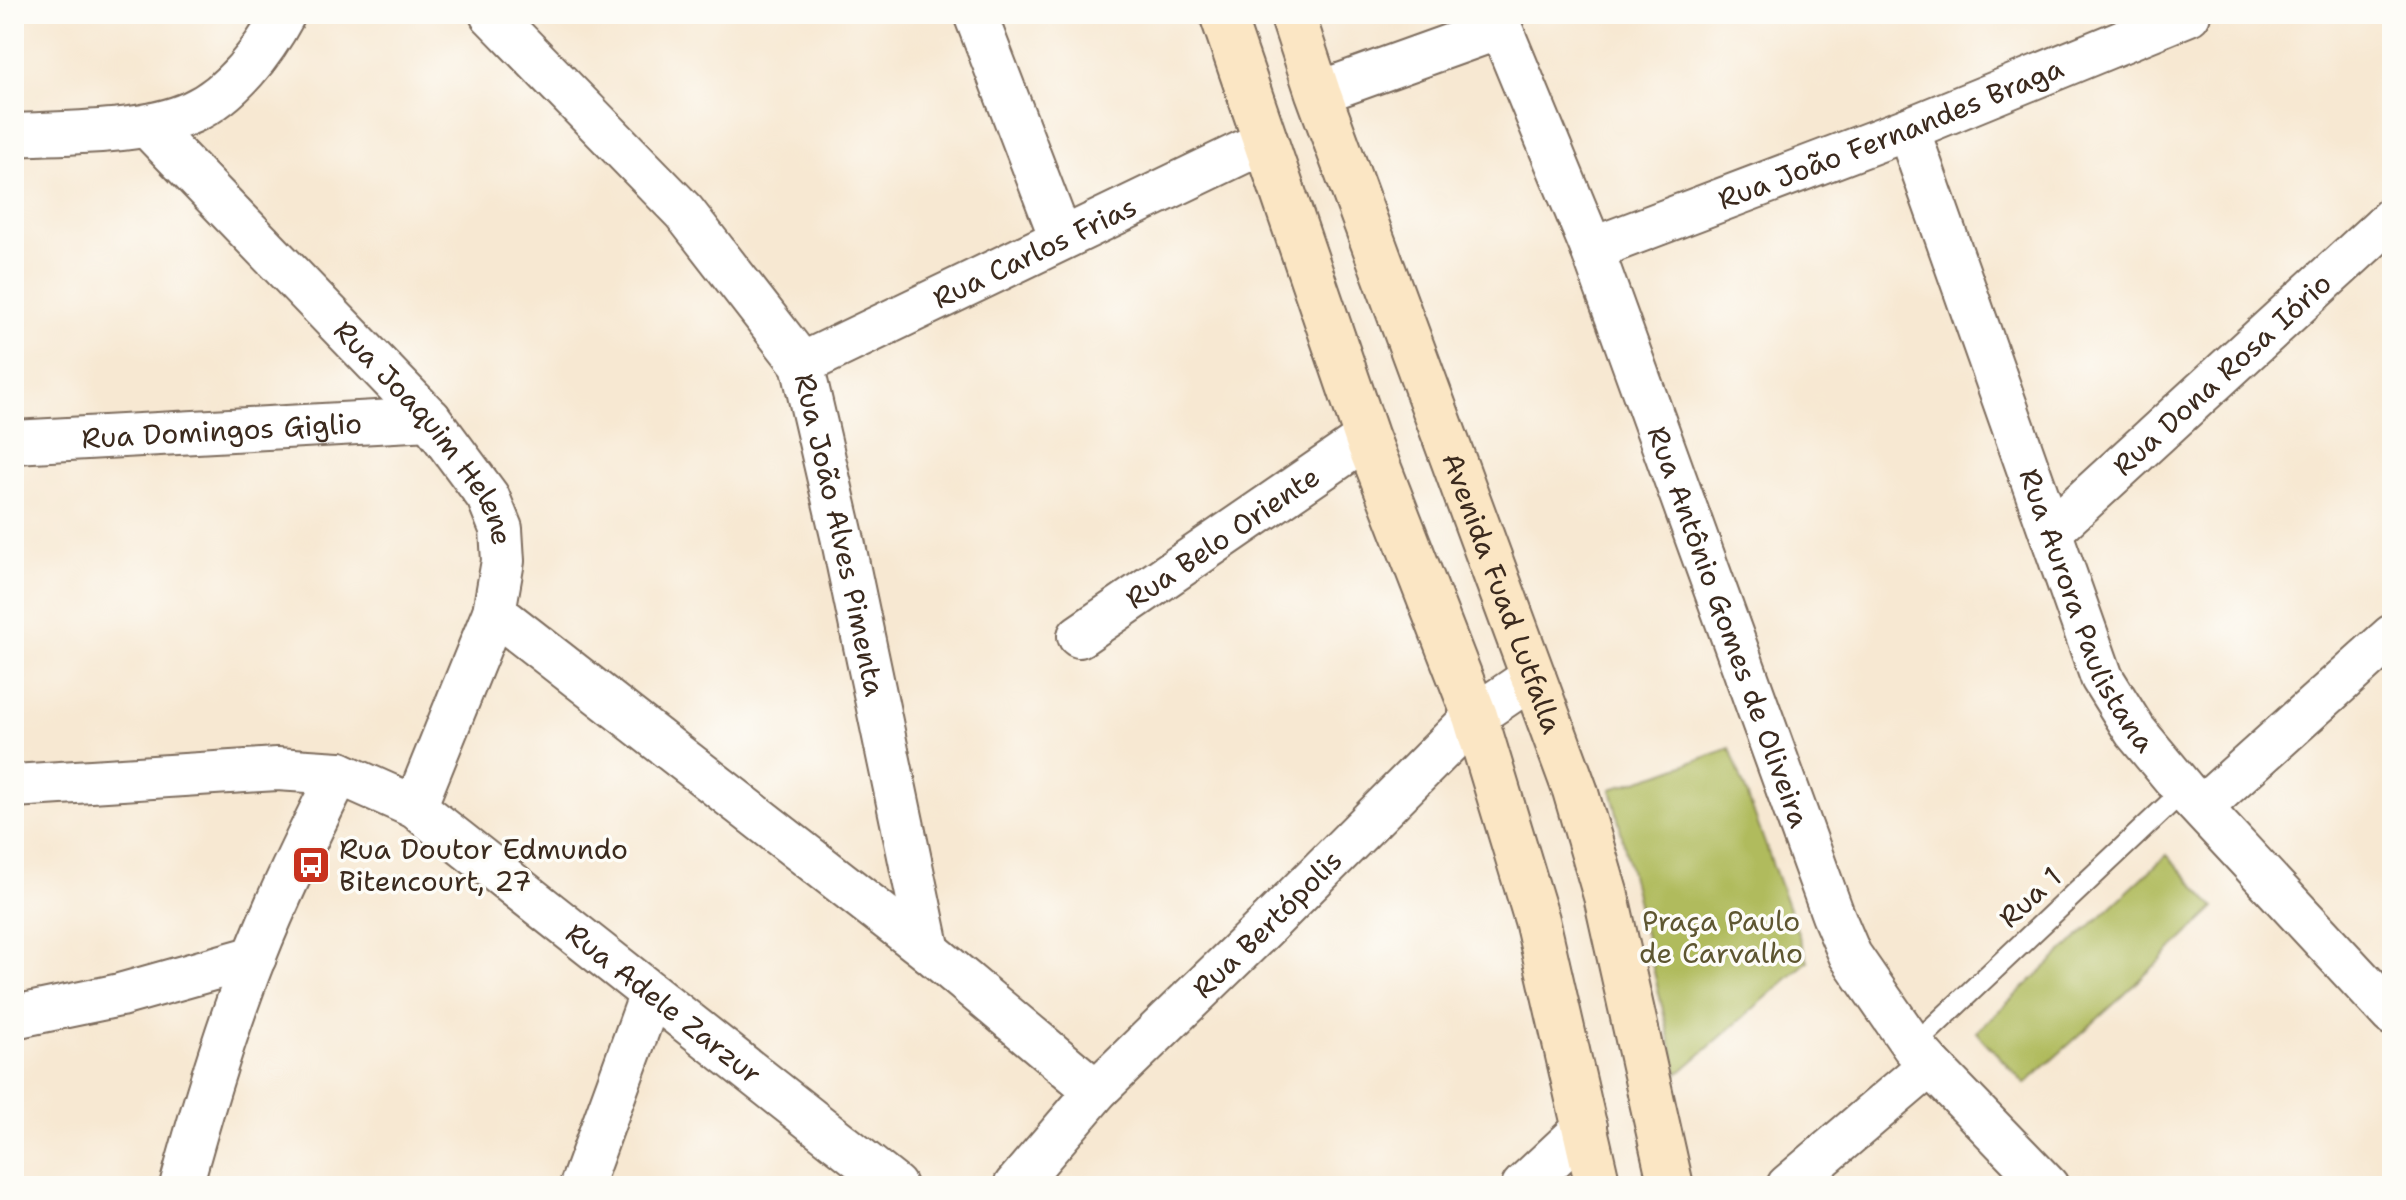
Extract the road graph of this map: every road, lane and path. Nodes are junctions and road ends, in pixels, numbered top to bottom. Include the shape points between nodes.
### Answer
1 (284, 14) edge
2 (491, 14) edge
3 (975, 14) edge
4 (1222, 14) edge
5 (1292, 14) edge
6 (2189, 14) edge
7 (1497, 21) edge
8 (267, 32) edge
9 (1318, 93) junction
10 (147, 126) junction
11 (1908, 129) junction
12 (14, 135) edge
13 (1266, 141) junction
14 (2392, 218) edge
15 (1061, 238) junction
16 (1592, 249) junction
17 (802, 364) junction
18 (430, 419) junction
19 (1367, 438) junction
20 (14, 442) edge
21 (2051, 531) junction
22 (494, 612) junction
23 (1079, 636) dead end
24 (2392, 636) edge
25 (1534, 676) junction
26 (1475, 716) junction
27 (339, 773) junction
28 (14, 786) edge
29 (2193, 799) junction
30 (415, 807) junction
31 (929, 951) junction
32 (255, 957) junction
33 (651, 994) junction
34 (2392, 1014) edge
35 (14, 1017) edge
36 (1922, 1056) junction
37 (1096, 1091) junction
38 (1586, 1127) junction
39 (181, 1186) edge
40 (581, 1186) edge
41 (895, 1186) edge
42 (1015, 1186) edge
43 (1523, 1186) edge
44 (1598, 1186) edge
45 (1671, 1186) edge
46 (1788, 1186) edge
47 (2047, 1186) edge

1 - 8 street
2 - 17 street, Rua João Alves Pimenta via 684,212
3 - 15 street
4 - 13 main road
5 - 9 main road, Avenida Fuad Lutfalla
6 - 11 street, Rua João Fernandes Braga
7 - 9 street
7 - 16 street, Rua Antônio Gomes de Oliveira
8 - 10 street via 233,84 193,112
9 - 25 main road, Avenida Fuad Lutfalla
10 - 12 street
10 - 18 street, Rua Joaquim Helene
11 - 16 street, Rua João Fernandes Braga
11 - 21 street, Rua Aurora Paulistana
13 - 15 street, Rua Carlos Frias
13 - 19 main road
14 - 21 street, Rua Dona Rosa Iório
15 - 17 street, Rua Carlos Frias
16 - 36 street, Rua Antônio Gomes de Oliveira via 1833,915 1850,955
17 - 31 street, Rua João Alves Pimenta
18 - 20 street, Rua Domingos Giglio
18 - 22 street, Rua Joaquim Helene via 488,497 501,529 503,561
19 - 23 street, Rua Belo Oriente
19 - 26 main road
21 - 29 street, Rua Aurora Paulistana via 2102,678 2135,731
22 - 30 street, Rua Joaquim Helene
22 - 31 street
24 - 29 street
25 - 26 street, Rua Bertópolis
25 - 45 main road, Avenida Fuad Lutfalla via 1606,896
26 - 37 street, Rua Bertópolis
26 - 38 main road via 1537,920
27 - 28 street, Rua Adele Zarzur via 277,769
27 - 30 street, Rua Adele Zarzur
27 - 32 street
29 - 34 street, Rua Aurora Paulistana
29 - 36 lane, Rua 1
30 - 33 street, Rua Adele Zarzur
31 - 37 street
32 - 35 street via 120,995
32 - 39 street
33 - 40 street
33 - 41 street, Rua Adele Zarzur
36 - 46 street
36 - 47 street, Rua Antônio Gomes de Oliveira
37 - 42 street, Rua Bertópolis
38 - 43 street
38 - 44 main road

